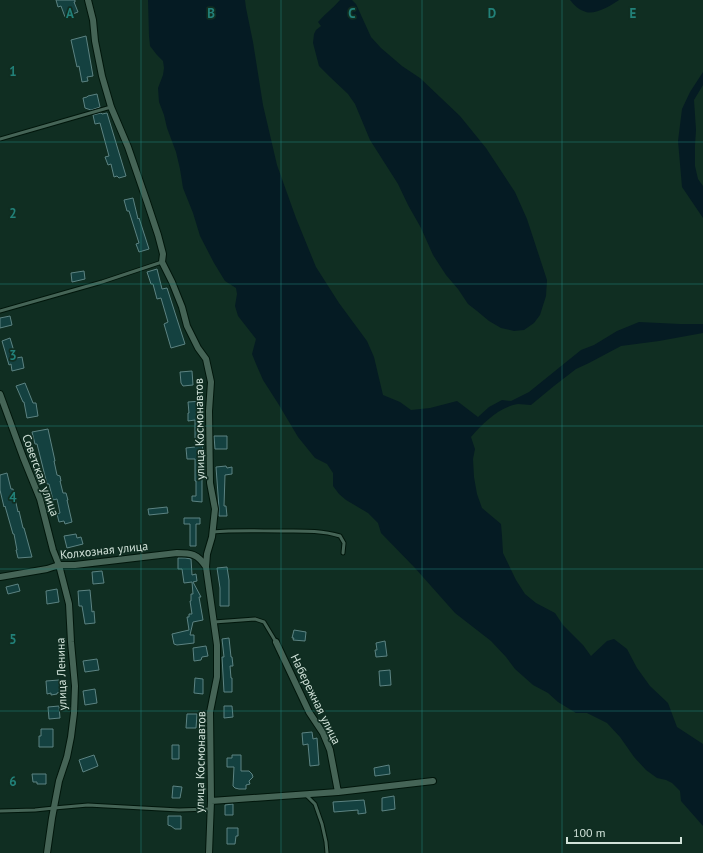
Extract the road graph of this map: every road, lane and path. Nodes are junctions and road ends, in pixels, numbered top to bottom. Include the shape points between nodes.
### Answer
1 (88, 0) edge
2 (111, 108) junction
3 (0, 139) edge
4 (162, 262) junction
5 (0, 311) edge
6 (0, 394) edge
7 (212, 532) junction
8 (342, 553) dead end
9 (58, 565) junction
10 (206, 567) junction
11 (0, 578) edge
12 (213, 622) junction
13 (276, 642) joint
14 (433, 781) dead end
15 (338, 792) junction
16 (304, 794) junction
17 (211, 801) junction
18 (54, 808) junction
19 (210, 809) junction
20 (0, 811) edge
21 (47, 853) edge
22 (209, 853) edge
23 (327, 853) edge

1 - 2 street, улица Космонавтов via 102,76
2 - 3 lane
2 - 4 street, улица Космонавтов via 128,147 158,235 163,254
4 - 5 lane
4 - 7 street, улица Космонавтов via 182,307 187,326 206,359 211,382 210,483 215,509
6 - 9 street, Советская улица via 40,499
7 - 8 lane via 234,530 330,533 340,536 344,543
7 - 10 street, улица Космонавтов
9 - 10 street, Колхозная улица via 188,553 202,560
9 - 11 street, Колхозная улица
9 - 18 street, улица Ленина via 69,604 74,713 67,757
10 - 12 street, улица Космонавтов
12 - 13 lane via 255,619 264,622
12 - 17 street, улица Космонавтов via 217,645 217,677 210,712
13 - 15 street, Набережная улица via 330,750
14 - 15 street
15 - 16 street
16 - 17 street
16 - 23 lane via 315,804
17 - 19 street, улица Космонавтов
18 - 19 lane via 88,805 179,810
18 - 20 lane
18 - 21 street, улица Ленина
19 - 22 street, улица Космонавтов

